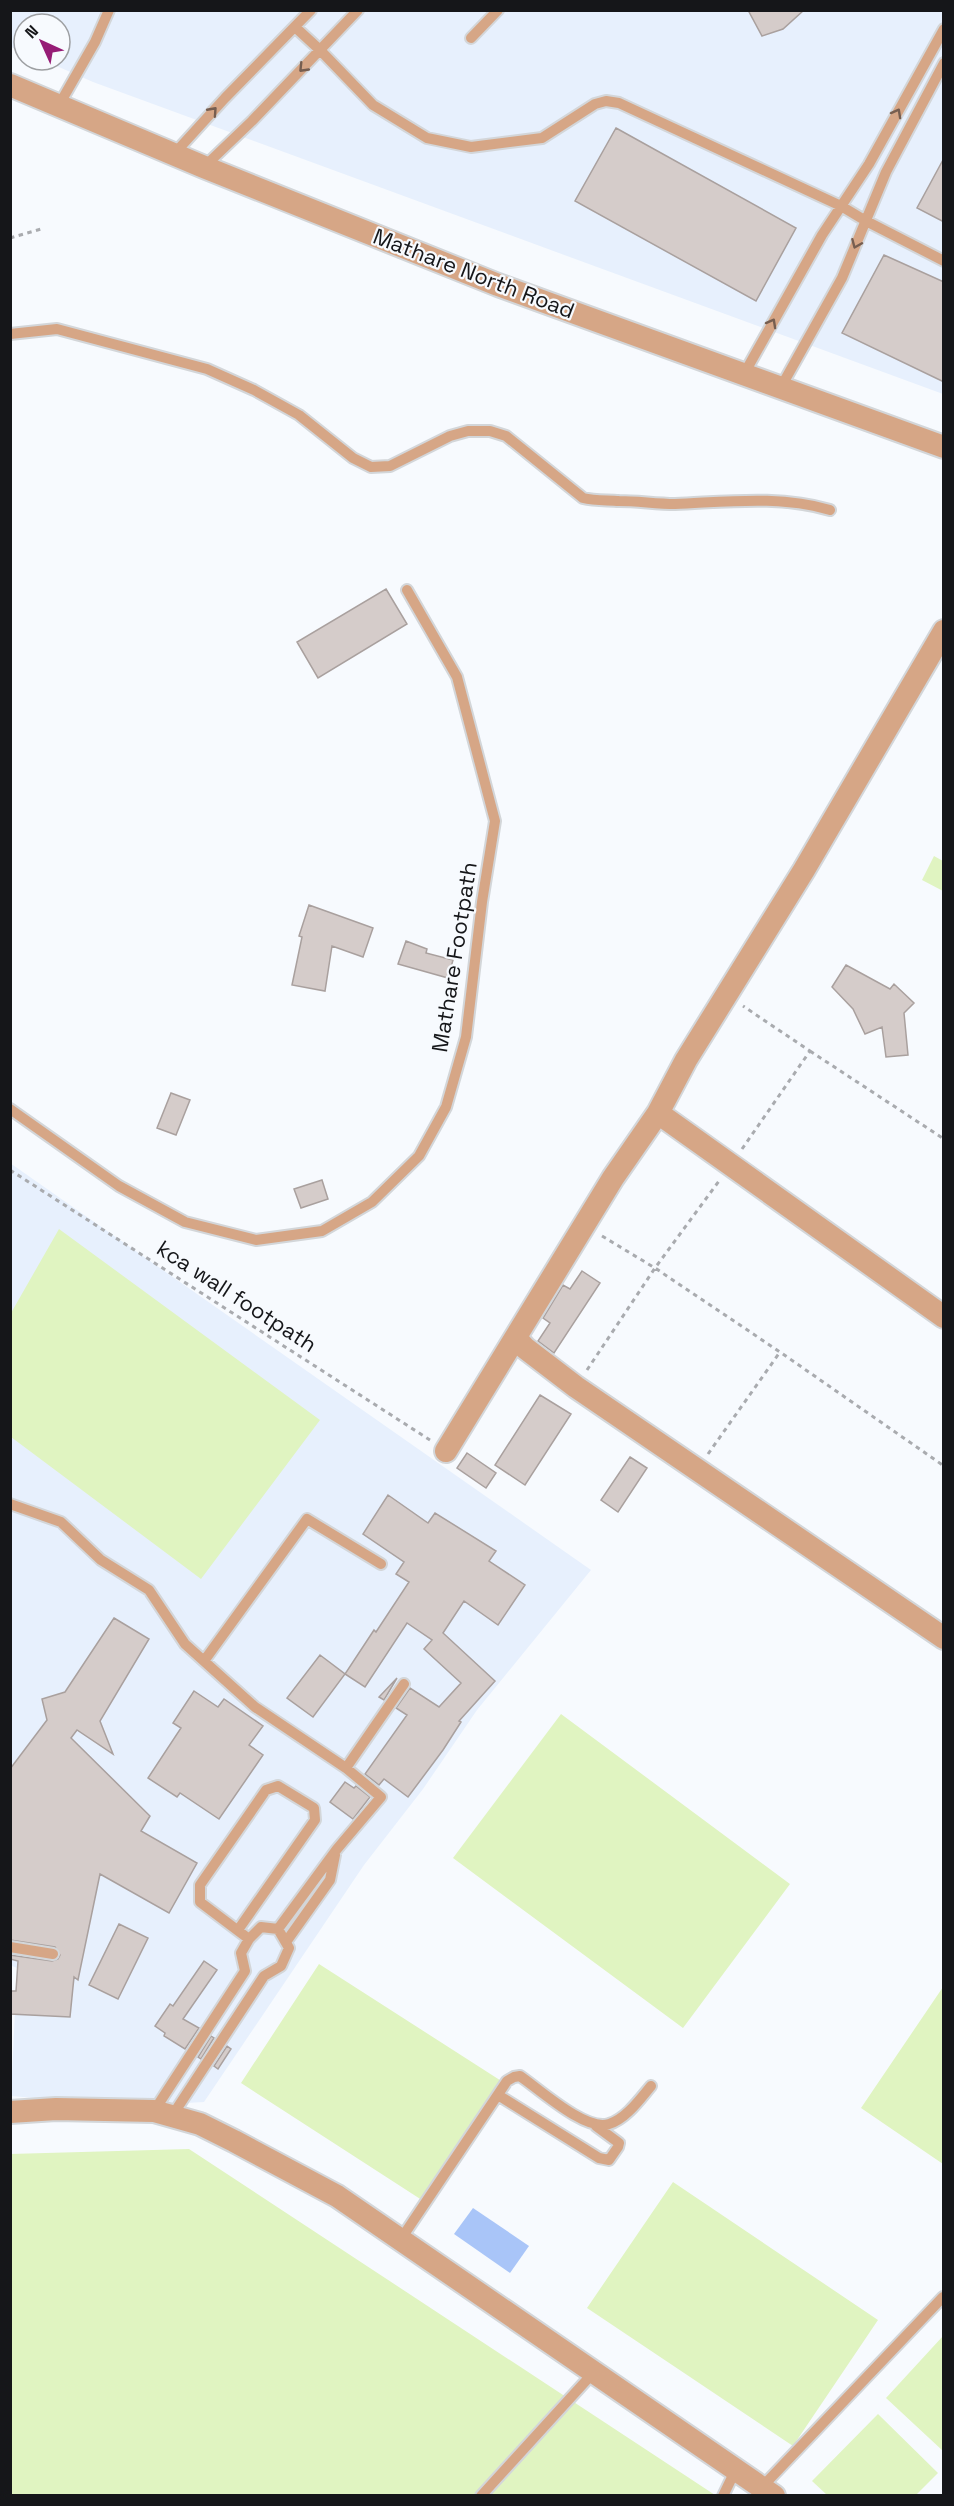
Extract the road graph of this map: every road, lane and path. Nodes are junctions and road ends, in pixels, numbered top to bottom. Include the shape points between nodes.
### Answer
1 (109, 10) edge
2 (311, 10) edge
3 (358, 10) edge
4 (498, 10) edge
5 (295, 27) junction
6 (944, 29) edge
7 (471, 38) dead end
8 (320, 50) junction
9 (944, 63) edge
10 (10, 85) edge
11 (59, 105) junction
12 (174, 155) junction
13 (204, 167) junction
14 (841, 206) junction
15 (866, 221) junction
16 (41, 229) dead end
17 (10, 238) edge
18 (944, 261) edge
19 (10, 334) edge
20 (744, 374) junction
21 (782, 387) junction
22 (944, 447) edge
23 (830, 510) dead end
24 (407, 590) dead end
25 (944, 631) edge
26 (725, 994) junction
27 (810, 1051) junction
28 (10, 1109) edge
29 (658, 1113) junction
30 (944, 1139) edge
31 (732, 1164) junction
32 (10, 1170) edge
33 (586, 1225) junction
34 (655, 1268) junction
35 (944, 1317) edge
36 (516, 1338) junction
37 (780, 1352) junction
38 (576, 1387) junction
39 (446, 1451) joint
40 (944, 1466) edge
41 (696, 1470) junction
42 (10, 1504) edge
43 (381, 1564) dead end
44 (944, 1638) edge
45 (204, 1661) junction
46 (405, 1684) dead end
47 (346, 1768) junction
48 (337, 1849) junction
49 (279, 1929) junction
50 (238, 1930) junction
51 (249, 1940) junction
52 (286, 1942) junction
53 (10, 1947) edge
54 (53, 1954) dead end
55 (245, 1971) junction
56 (264, 1976) junction
57 (651, 2086) dead end
58 (498, 2095) junction
59 (10, 2112) edge
60 (163, 2114) junction
61 (596, 2126) junction
62 (400, 2239) junction
63 (943, 2297) edge
64 (594, 2372) junction
65 (736, 2469) junction
66 (768, 2492) edge
67 (480, 2496) edge
68 (723, 2496) edge

1 - 11 lane
2 - 5 lane
3 - 8 lane
4 - 7 lane
5 - 8 lane
12 -> 5 lane
14 -> 6 lane via 869,164
8 -> 13 lane
8 - 14 lane via 373,105 427,138 471,147 542,138 595,104 619,103
9 - 15 lane via 886,172
10 - 11 street, Mathare North Road
11 - 12 street, Mathare North Road
12 - 13 street, Mathare North Road
13 - 20 street, Mathare North Road via 498,285
14 - 15 lane
20 -> 14 lane
15 - 18 lane
15 -> 21 lane via 842,278
16 - 17 path
19 - 23 lane via 57,329 207,369 299,415 353,458 371,467 390,466 468,430 490,431 506,436 583,498 674,504 782,502
20 - 21 street, Mathare North Road
21 - 22 street, Mathare North Road
24 - 28 lane, Mathare Footpath via 457,677 495,821 466,1037 446,1107 419,1155 372,1202 322,1231 256,1240 185,1222 119,1186
25 - 26 street via 804,870
26 - 27 path
26 - 29 street
27 - 30 path
27 - 31 path
29 - 31 street
29 - 33 street
31 - 34 path
31 - 35 street
32 - 39 path, kca wall footpath
33 - 34 path
33 - 36 street
34 - 37 path
34 - 38 path
36 - 38 street
36 - 39 street
37 - 40 path
37 - 41 path
38 - 41 street
41 - 44 street
42 - 45 lane via 62,1522 101,1560 149,1590 185,1644
43 - 45 lane via 307,1519
45 - 47 lane via 255,1707
46 - 47 lane
47 - 48 lane via 381,1797
48 - 49 lane
48 - 52 lane via 330,1880
49 - 51 lane via 261,1927
49 - 52 lane
50 - 50 lane via 200,1902 200,1885 266,1790 278,1786 315,1808 315,1820
50 - 51 lane
51 - 55 lane via 241,1953
52 - 56 lane via 289,1948 281,1966
53 - 54 lane
55 - 56 lane
55 - 60 lane
56 - 60 lane
57 - 61 lane via 618,2120
58 - 61 lane via 507,2081 520,2076
58 - 61 lane via 598,2158 609,2160 618,2147 618,2139
58 - 62 lane
59 - 60 street via 56,2109
60 - 62 street via 200,2124 265,2157 337,2196
62 - 64 street
63 - 66 lane
64 - 65 street
64 - 67 lane
65 - 66 street
65 - 68 lane

